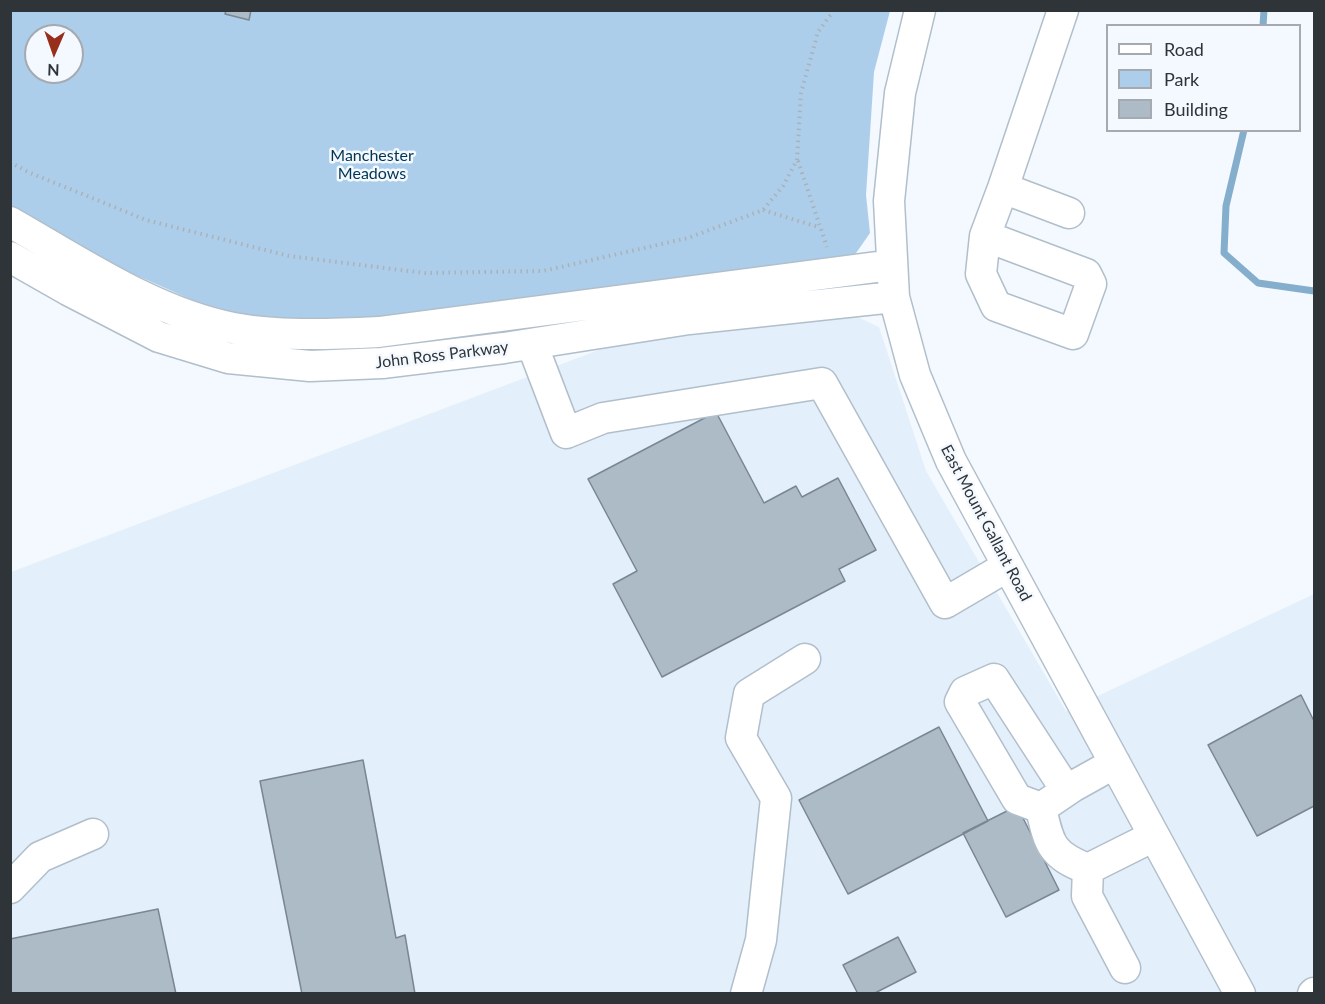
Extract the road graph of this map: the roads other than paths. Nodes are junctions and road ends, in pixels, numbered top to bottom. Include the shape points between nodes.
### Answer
1 (920, 10) edge
2 (1063, 10) edge
3 (1003, 188) junction
4 (1069, 213) dead end
5 (10, 222) edge
6 (985, 236) dead end
7 (10, 257) edge
8 (892, 265) junction
9 (894, 297) junction
10 (532, 344) junction
11 (1008, 566) junction
12 (805, 659) dead end
13 (1115, 763) junction
14 (1066, 790) junction
15 (1041, 808) junction
16 (93, 834) dead end
17 (1154, 836) junction
18 (1088, 869) junction
19 (10, 888) edge
20 (1125, 968) dead end
21 (746, 993) edge
22 (1240, 993) edge

1 - 8 street, East Mount Gallant Road via 900,93 889,201
2 - 3 street
3 - 4 street
3 - 6 street
5 - 8 street, John Ross Parkway via 168,308 233,327 312,335 379,332
7 - 10 street, John Ross Parkway via 159,337 228,358 310,366 382,363
8 - 9 street, East Mount Gallant Road
9 - 10 street, John Ross Parkway via 688,319
9 - 11 street, East Mount Gallant Road via 915,375 951,461
10 - 11 street via 566,433 603,418 822,384 945,603
11 - 13 street, East Mount Gallant Road
12 - 21 street via 749,694 741,738 776,798 761,940
13 - 14 street
13 - 17 street, East Mount Gallant Road
14 - 15 street
14 - 15 street via 994,679 965,692 960,702 1017,799
15 - 18 street via 1048,840 1065,860
16 - 19 street via 40,857
17 - 18 street
17 - 22 street, East Mount Gallant Road
18 - 20 street via 1087,896

